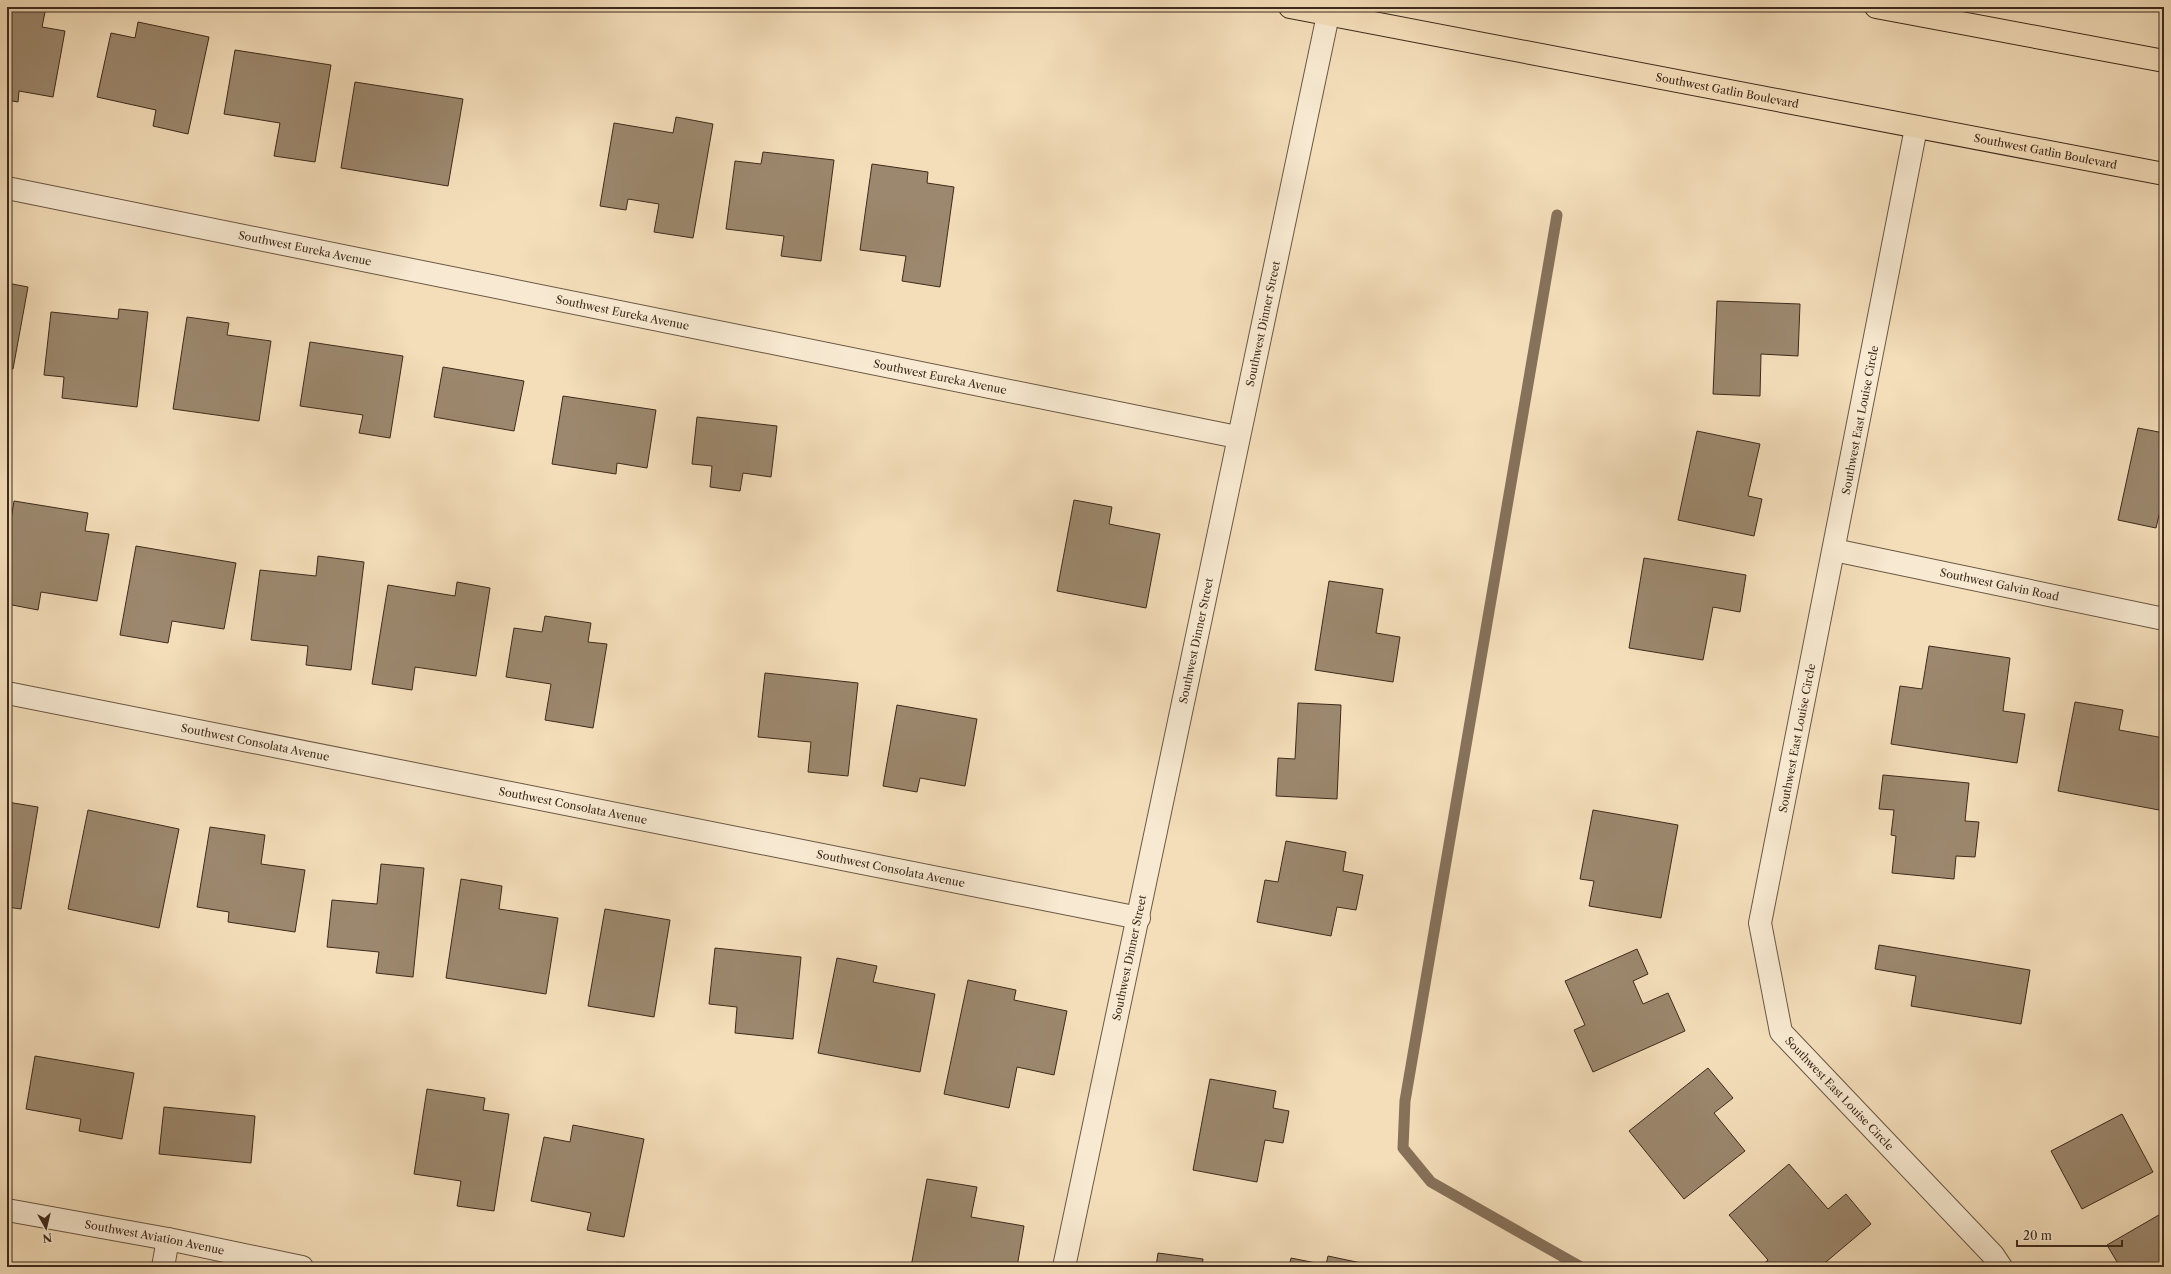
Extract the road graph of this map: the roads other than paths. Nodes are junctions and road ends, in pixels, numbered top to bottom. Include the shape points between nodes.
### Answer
1 (1290, 7) edge
2 (1876, 7) edge
3 (1330, 11) edge
4 (1940, 13) edge
5 (2164, 61) edge
6 (1916, 128) junction
7 (2164, 174) edge
8 (7, 188) edge
9 (1237, 438) junction
10 (1834, 550) junction
11 (2164, 619) edge
12 (7, 693) edge
13 (1139, 918) junction
14 (7, 1210) edge
15 (168, 1239) junction
16 (163, 1267) edge
17 (302, 1267) edge
18 (1064, 1267) edge
19 (2001, 1267) edge

1 - 3 main road, Southwest Gatlin Boulevard
2 - 4 main road
3 - 6 main road, Southwest Gatlin Boulevard
3 - 9 street, Southwest Dinner Street
4 - 5 main road
6 - 7 main road, Southwest Gatlin Boulevard
6 - 10 street, Southwest East Louise Circle
8 - 9 street, Southwest Eureka Avenue
9 - 13 street, Southwest Dinner Street
10 - 11 street, Southwest Galvin Road
10 - 19 street, Southwest East Louise Circle via 1760,923 1781,1032 1993,1255
12 - 13 street, Southwest Consolata Avenue
13 - 18 street, Southwest Dinner Street
14 - 15 street, Southwest Aviation Avenue
15 - 16 street
15 - 17 street, Southwest Aviation Avenue

